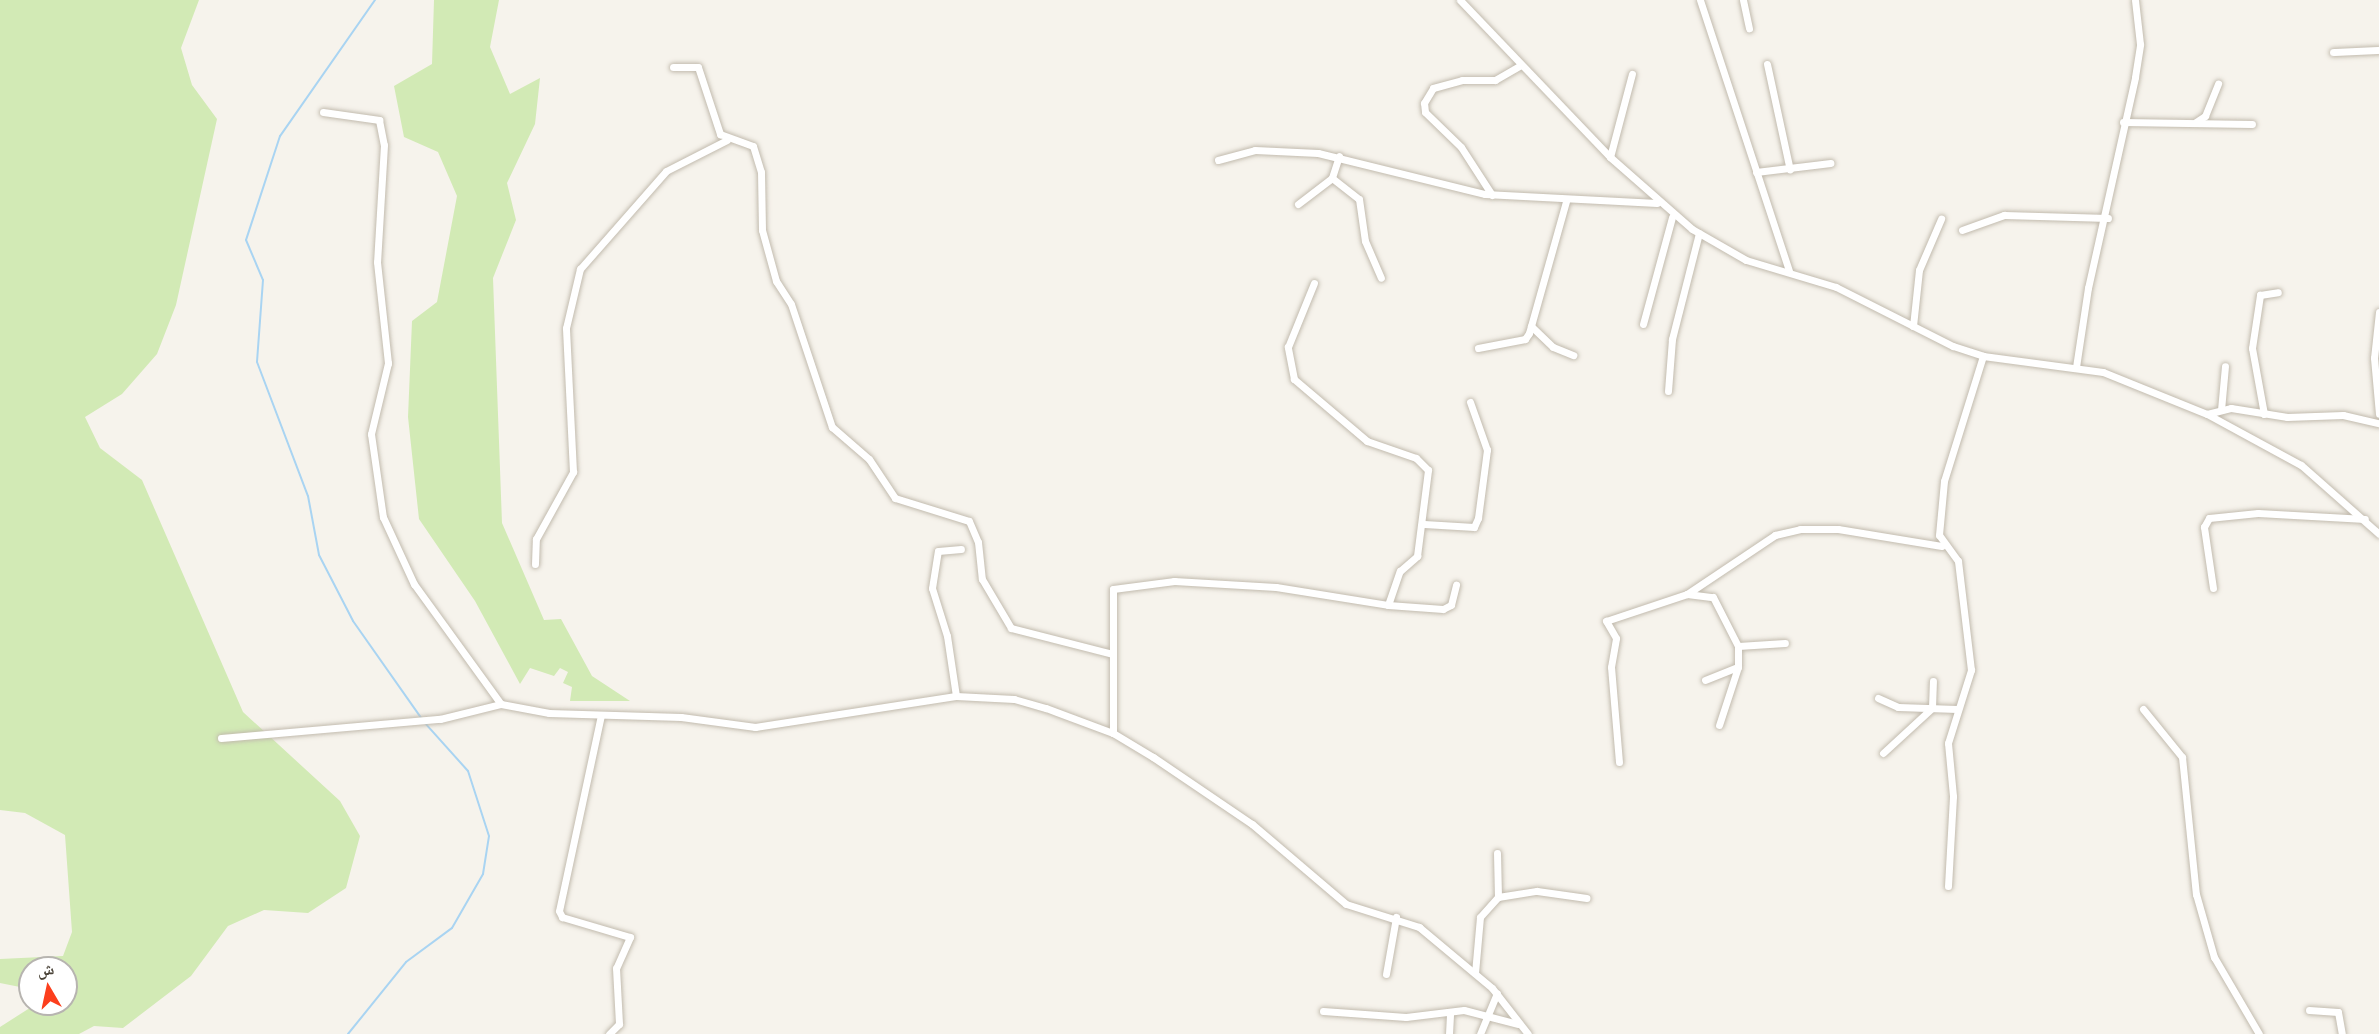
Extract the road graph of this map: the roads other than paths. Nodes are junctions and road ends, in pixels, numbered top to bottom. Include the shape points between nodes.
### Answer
1 (1460, 0) edge
2 (1700, 0) edge
3 (1743, 0) edge
4 (2135, 0) edge
5 (1749, 28) dead end
6 (2379, 50) edge
7 (2333, 52) dead end
8 (1521, 64) junction
9 (1767, 64) dead end
10 (673, 67) dead end
11 (1632, 74) dead end
12 (2218, 84) dead end
13 (323, 112) dead end
14 (2123, 122) junction
15 (2196, 122) junction
16 (2252, 124) dead end
17 (727, 140) junction
18 (1339, 156) junction
19 (1610, 157) junction
20 (1218, 160) dead end
21 (1830, 163) dead end
22 (1790, 170) junction
23 (1756, 172) junction
24 (1332, 178) junction
25 (1492, 195) junction
26 (1566, 201) junction
27 (1657, 203) junction
28 (1298, 204) dead end
29 (1672, 217) junction
30 (2108, 218) junction
31 (1941, 219) dead end
32 (1962, 230) dead end
33 (1699, 233) junction
34 (1789, 271) junction
35 (1381, 278) dead end
36 (1314, 283) dead end
37 (2278, 292) dead end
38 (2379, 312) edge
39 (1643, 324) dead end
40 (1531, 326) junction
41 (1913, 326) junction
42 (1478, 348) dead end
43 (1573, 355) dead end
44 (1983, 356) junction
45 (2225, 366) dead end
46 (2076, 367) junction
47 (1668, 391) dead end
48 (1470, 402) dead end
49 (2221, 410) junction
50 (2207, 414) junction
51 (2264, 414) junction
52 (2379, 414) edge
53 (2379, 423) edge
54 (2365, 519) junction
55 (1424, 524) junction
56 (2379, 534) edge
57 (1942, 546) junction
58 (961, 549) dead end
59 (535, 564) dead end
60 (1456, 585) dead end
61 (2213, 588) dead end
62 (1687, 594) junction
63 (1388, 605) junction
64 (1785, 643) dead end
65 (1738, 646) junction
66 (1112, 654) junction
67 (1738, 667) junction
68 (1705, 680) dead end
69 (1933, 681) dead end
70 (956, 696) junction
71 (1878, 698) dead end
72 (501, 704) junction
73 (1932, 708) junction
74 (1957, 709) junction
75 (2143, 709) dead end
76 (601, 715) junction
77 (1719, 725) dead end
78 (1113, 733) junction
79 (221, 738) dead end
80 (1883, 753) dead end
81 (1618, 762) dead end
82 (1497, 853) dead end
83 (1948, 886) dead end
84 (1498, 897) junction
85 (1587, 898) dead end
86 (1395, 917) junction
87 (1475, 973) junction
88 (1386, 974) dead end
89 (1497, 993) junction
90 (2308, 1010) dead end
91 (1323, 1011) dead end
92 (1450, 1013) junction
93 (1485, 1014) junction
94 (1518, 1024) junction
95 (609, 1034) edge
96 (1449, 1034) edge
97 (1480, 1034) edge
98 (1528, 1034) edge
99 (2259, 1034) edge
100 (2342, 1034) edge

1 - 8 street
2 - 23 street
3 - 5 street
4 - 14 street via 2140,44
6 - 7 street
8 - 19 street
8 - 25 street via 1495,80 1462,80 1433,88 1424,103 1425,112 1461,147
9 - 22 street
10 - 17 street via 698,67 712,117
11 - 19 street
12 - 15 street via 2205,116
13 - 72 street via 379,120 384,145 377,262 388,363 371,434 383,517 414,584
14 - 15 street
14 - 30 street
15 - 16 street
17 - 59 street via 666,171 580,269 566,328 573,472 536,539
17 - 66 street via 753,146 761,172 762,230 776,281 791,304 832,427 869,459 895,498 969,521 978,542 981,579 1011,628
18 - 20 street via 1255,150
18 - 24 street
18 - 25 street via 1421,183
19 - 27 street
21 - 22 street
22 - 23 street
23 - 34 street
24 - 28 street
24 - 35 street via 1359,199 1365,241
25 - 26 street
26 - 27 street
26 - 40 street
27 - 29 street
29 - 33 street
29 - 39 street
30 - 32 street via 2004,214
30 - 46 street via 2088,288
31 - 41 street via 1919,270
33 - 34 street via 1746,260
33 - 47 street via 1672,339
34 - 41 street via 1836,287
36 - 55 street via 1288,347 1294,379 1367,441 1416,458 1428,470
37 - 51 street via 2260,295 2252,348
38 - 52 street via 2374,358
40 - 42 street via 1525,339
40 - 43 street via 1553,347
41 - 44 street
44 - 46 street
44 - 57 street via 1944,481
45 - 49 street
46 - 50 street via 2143,386
48 - 55 street via 1487,450 1478,518 1474,528
49 - 50 street
49 - 51 street
50 - 54 street via 2301,465
51 - 53 street via 2343,415
54 - 56 street
54 - 61 street via 2239,513 2209,518 2204,527
55 - 63 street via 1417,556 1400,571
57 - 62 street via 1838,529 1800,529 1775,535
57 - 74 street via 1958,561 1971,670
58 - 70 street via 938,551 932,588 948,636
60 - 63 street via 1450,605 1443,609
62 - 65 street via 1713,597
62 - 81 street via 1604,624 1616,638 1611,667
63 - 66 street via 1276,587 1174,581 1123,584 1110,598
64 - 65 street
65 - 67 street
66 - 78 street
67 - 68 street
67 - 77 street
69 - 73 street
70 - 76 street via 756,727
70 - 78 street via 1014,699
71 - 73 street via 1898,707
72 - 76 street
72 - 79 street via 440,719
73 - 74 street
73 - 80 street
74 - 83 street via 1948,743 1953,796
75 - 99 street via 2182,757 2196,894 2214,957
76 - 95 street via 559,911 561,917 630,936 616,968 619,1024
78 - 86 street via 1251,824 1346,904
82 - 84 street
84 - 85 street via 1537,891
84 - 87 street via 1480,917
86 - 87 street via 1419,927
86 - 88 street
87 - 89 street
89 - 93 street
89 - 94 street
90 - 100 street via 2338,1012
91 - 92 street via 1406,1017
92 - 93 street
92 - 96 street
93 - 94 street
93 - 97 street
94 - 98 street

